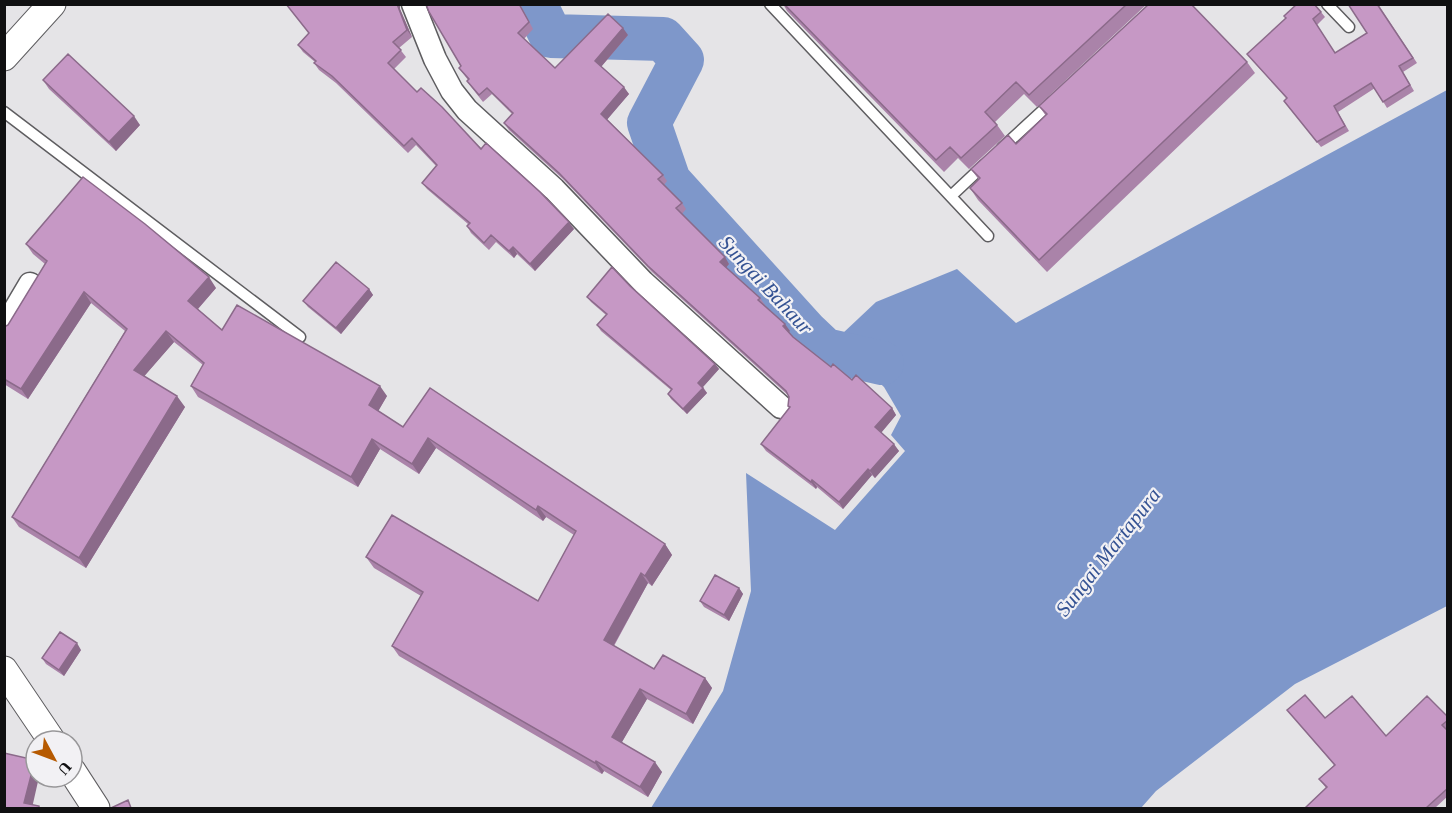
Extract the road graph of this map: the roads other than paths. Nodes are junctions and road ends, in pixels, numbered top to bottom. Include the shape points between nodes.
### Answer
1 (52, 4) edge
2 (413, 4) edge
3 (770, 4) edge
4 (1326, 4) edge
5 (1350, 27) dead end
6 (4, 57) edge
7 (1061, 94) edge
8 (4, 111) edge
9 (951, 196) junction
10 (988, 236) dead end
11 (30, 284) edge
12 (4, 328) edge
13 (300, 337) dead end
14 (781, 407) dead end
15 (4, 670) edge
16 (44, 729) edge
17 (84, 789) edge
18 (96, 808) edge

1 - 6 street
2 - 14 street via 435,59 467,110 554,189 643,282
3 - 9 lane
4 - 5 lane
7 - 9 lane
8 - 13 lane
9 - 10 lane
11 - 12 street
15 - 16 street
17 - 18 street

